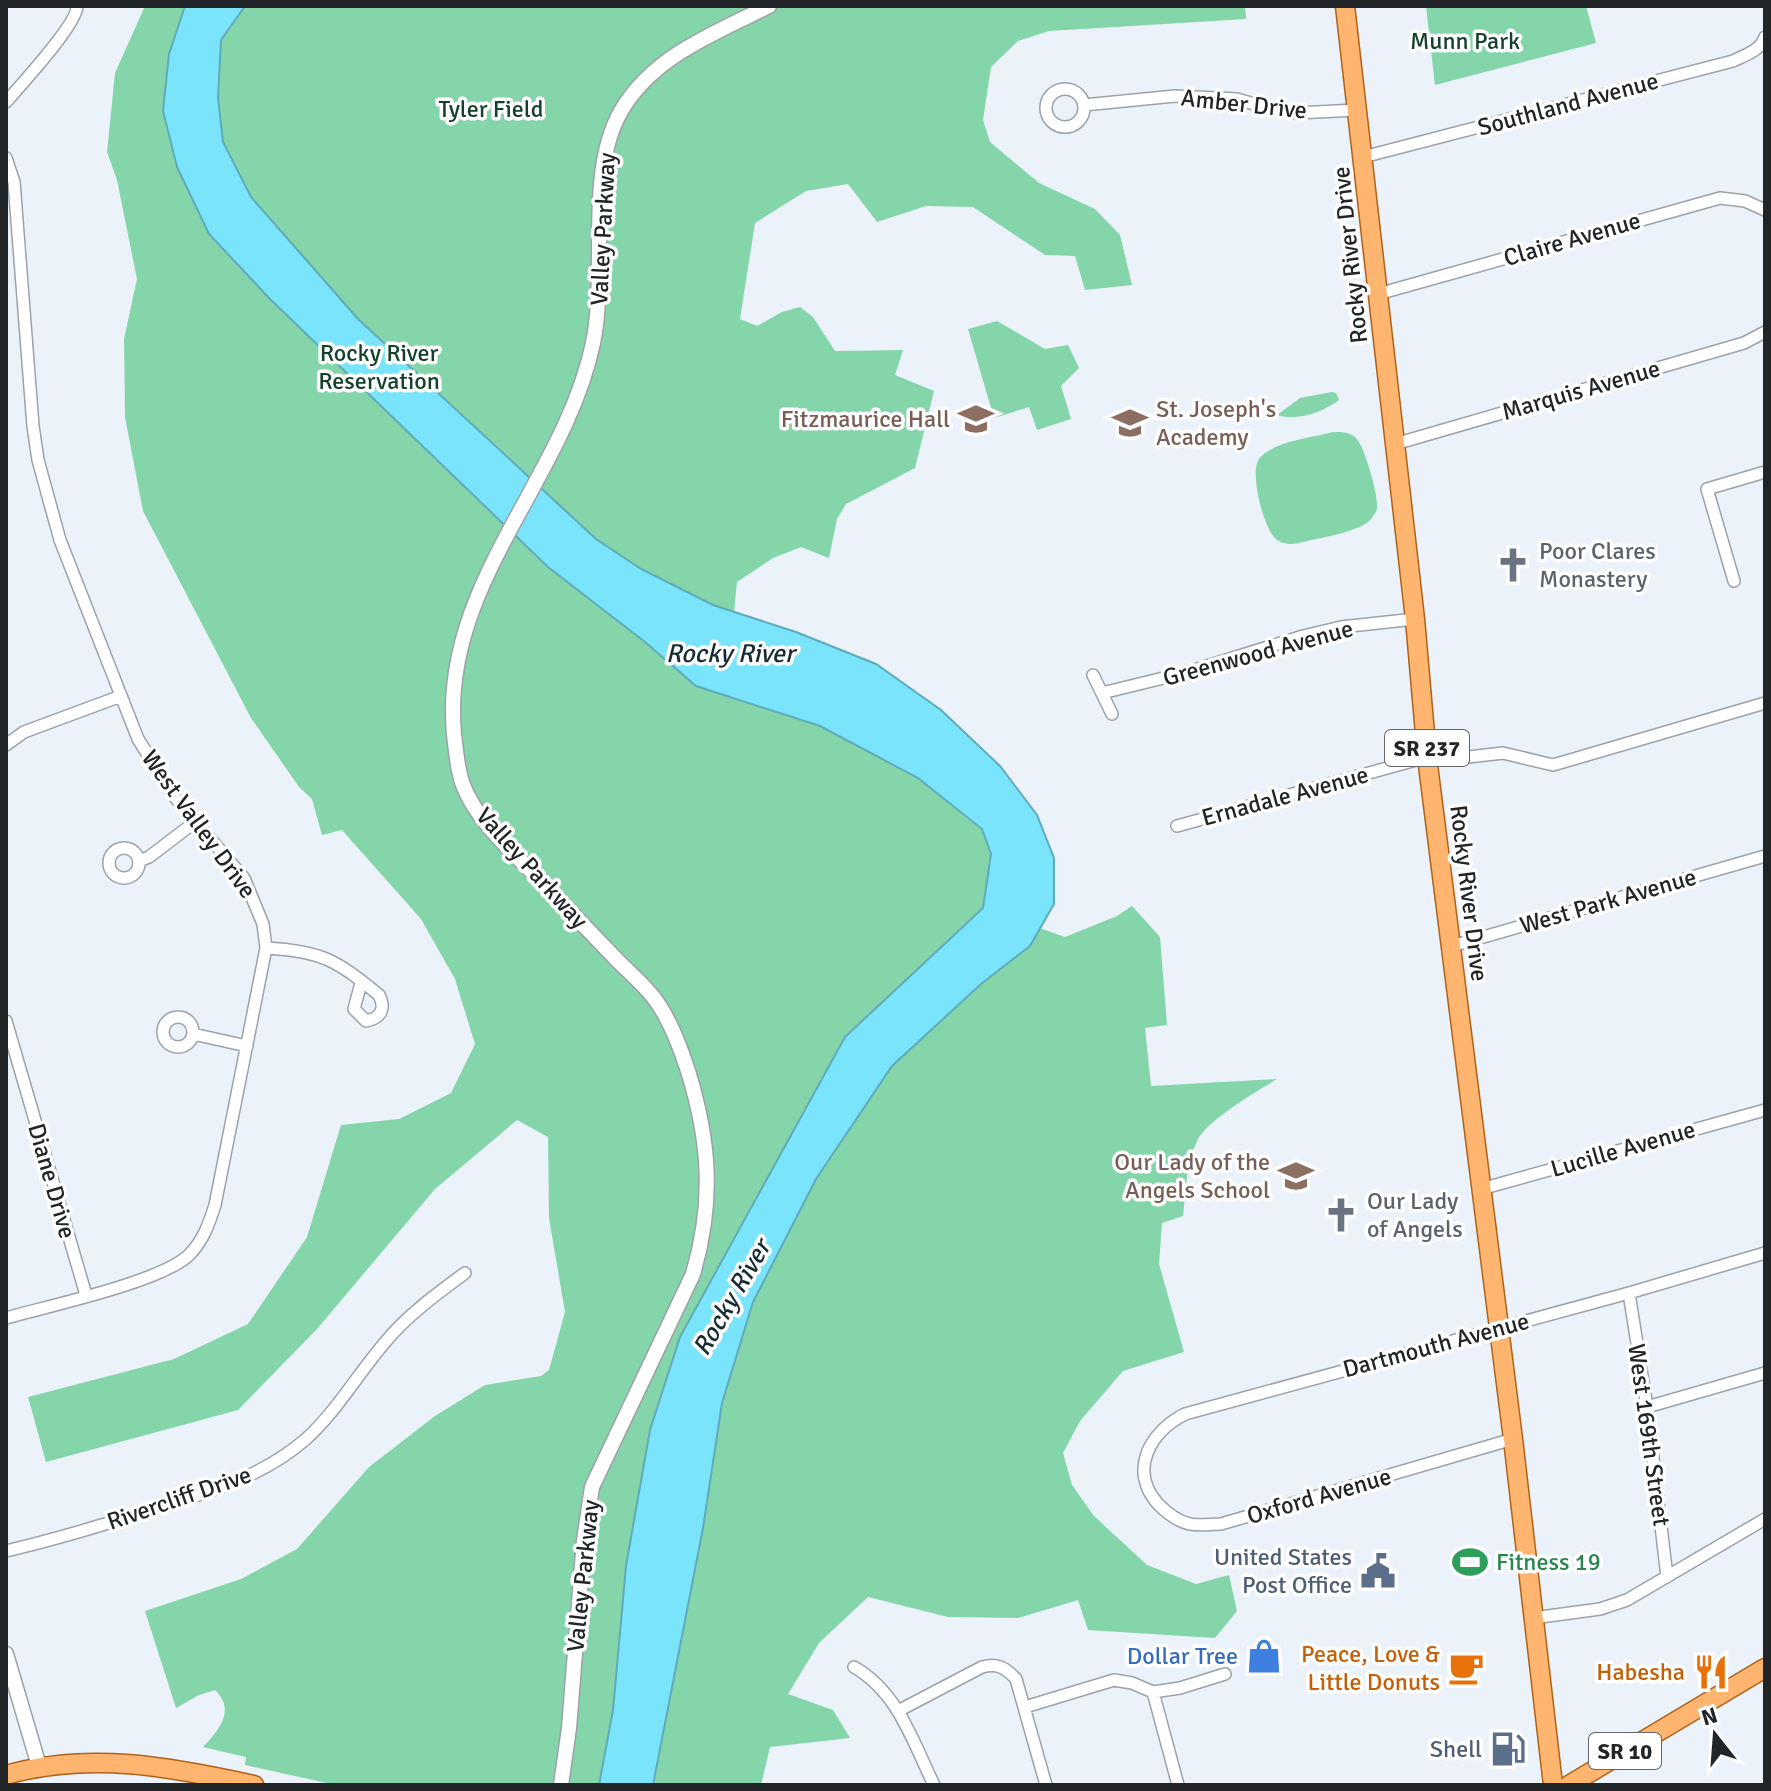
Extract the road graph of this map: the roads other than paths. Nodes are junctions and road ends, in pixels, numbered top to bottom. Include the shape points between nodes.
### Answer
1 (77, 6) edge
2 (769, 6) edge
3 (1345, 6) edge
4 (1765, 37) edge
5 (6, 102) edge
6 (1084, 105) dead end
7 (1357, 110) junction
8 (1363, 157) junction
9 (6, 158) edge
10 (1765, 210) edge
11 (1378, 294) junction
12 (1765, 332) edge
13 (1395, 444) junction
14 (1765, 472) edge
15 (1734, 581) dead end
16 (1415, 619) junction
17 (1093, 675) dead end
18 (1102, 693) junction
19 (121, 696) junction
20 (1765, 703) edge
21 (1112, 714) dead end
22 (6, 745) edge
23 (1427, 757) junction
24 (195, 822) junction
25 (1177, 826) dead end
26 (1765, 856) edge
27 (139, 861) dead end
28 (1452, 946) junction
29 (266, 948) junction
30 (361, 983) dead end
31 (6, 1021) edge
32 (193, 1034) dead end
33 (247, 1046) junction
34 (1765, 1110) edge
35 (1481, 1189) junction
36 (1765, 1253) edge
37 (465, 1273) dead end
38 (1629, 1293) junction
39 (86, 1295) junction
40 (6, 1318) edge
41 (1498, 1327) junction
42 (1765, 1373) edge
43 (1647, 1407) junction
44 (1513, 1439) junction
45 (1145, 1476) joint
46 (1765, 1519) edge
47 (6, 1551) edge
48 (1667, 1577) junction
49 (1533, 1618) junction
50 (6, 1654) edge
51 (854, 1667) dead end
52 (1765, 1668) edge
53 (1225, 1674) dead end
54 (1153, 1692) junction
55 (1025, 1707) junction
56 (898, 1711) junction
57 (39, 1766) junction
58 (6, 1775) edge
59 (254, 1785) edge
60 (561, 1785) edge
61 (934, 1785) edge
62 (1046, 1785) edge
63 (1178, 1785) edge
64 (1553, 1785) edge
65 (1569, 1785) edge

1 - 5 street via 65,31
2 - 60 street, Valley Parkway via 657,67 619,113 607,140 597,324 580,390 471,608 455,679 453,715 462,784 505,844 655,998 680,1044 702,1116 706,1156 706,1205 693,1274 592,1487
3 - 7 main road, Rocky River Drive / SR 237
4 - 8 street, Southland Avenue via 1752,52 1733,61
6 - 7 street, Amber Drive via 1175,96 1237,99 1296,113
7 - 8 main road, Rocky River Drive / SR 237
8 - 11 main road, Rocky River Drive / SR 237
9 - 19 street, West Valley Drive via 14,182 38,460 60,540
10 - 11 street, Claire Avenue via 1720,198
11 - 13 main road, Rocky River Drive / SR 237
12 - 13 street, Marquis Avenue via 1744,343
13 - 16 main road, Rocky River Drive / SR 237
14 - 15 street via 1707,489
16 - 18 street, Greenwood Avenue via 1341,627
16 - 23 main road, Rocky River Drive / SR 237
17 - 18 street
18 - 21 street
19 - 22 street via 24,732
19 - 24 street, West Valley Drive via 148,759
20 - 23 street, Ernadale Avenue via 1553,765 1503,753
23 - 25 street, Ernadale Avenue
23 - 28 main road, Rocky River Drive / SR 237
24 - 27 street
24 - 29 street, West Valley Drive via 244,878 257,904
26 - 28 street, West Park Avenue
28 - 35 main road, Rocky River Drive / SR 237
29 - 30 street via 315,953
29 - 33 street, West Valley Drive
31 - 39 street, Diane Drive
32 - 33 street
33 - 39 street, West Valley Drive via 207,1232 188,1256 160,1274
34 - 35 street, Lucille Avenue
35 - 41 main road, Rocky River Drive / SR 237
36 - 38 street, Dartmouth Avenue
37 - 47 street, Rivercliff Drive via 389,1337 327,1416 282,1458 218,1489
38 - 41 street, Dartmouth Avenue
38 - 43 street, West 169th Street
39 - 40 street, West Valley Drive
41 - 44 main road, Rocky River Drive / SR 237
41 - 45 street, Dartmouth Avenue via 1185,1414 1154,1438 1145,1458
42 - 43 street
43 - 48 street, West 169th Street
44 - 45 street, Oxford Avenue via 1221,1524 1189,1524 1165,1511 1150,1495
44 - 49 main road, Rocky River Drive / SR 237
46 - 48 street
48 - 49 street via 1600,1609
49 - 64 main road, Rocky River Drive / SR 237
50 - 57 street
51 - 56 street via 876,1681
52 - 65 main road, SR 10
53 - 54 street
54 - 55 street via 1114,1680
54 - 63 street
55 - 56 street via 1016,1679 993,1664
55 - 62 street
56 - 61 street
57 - 58 main road
57 - 59 main road via 125,1762

